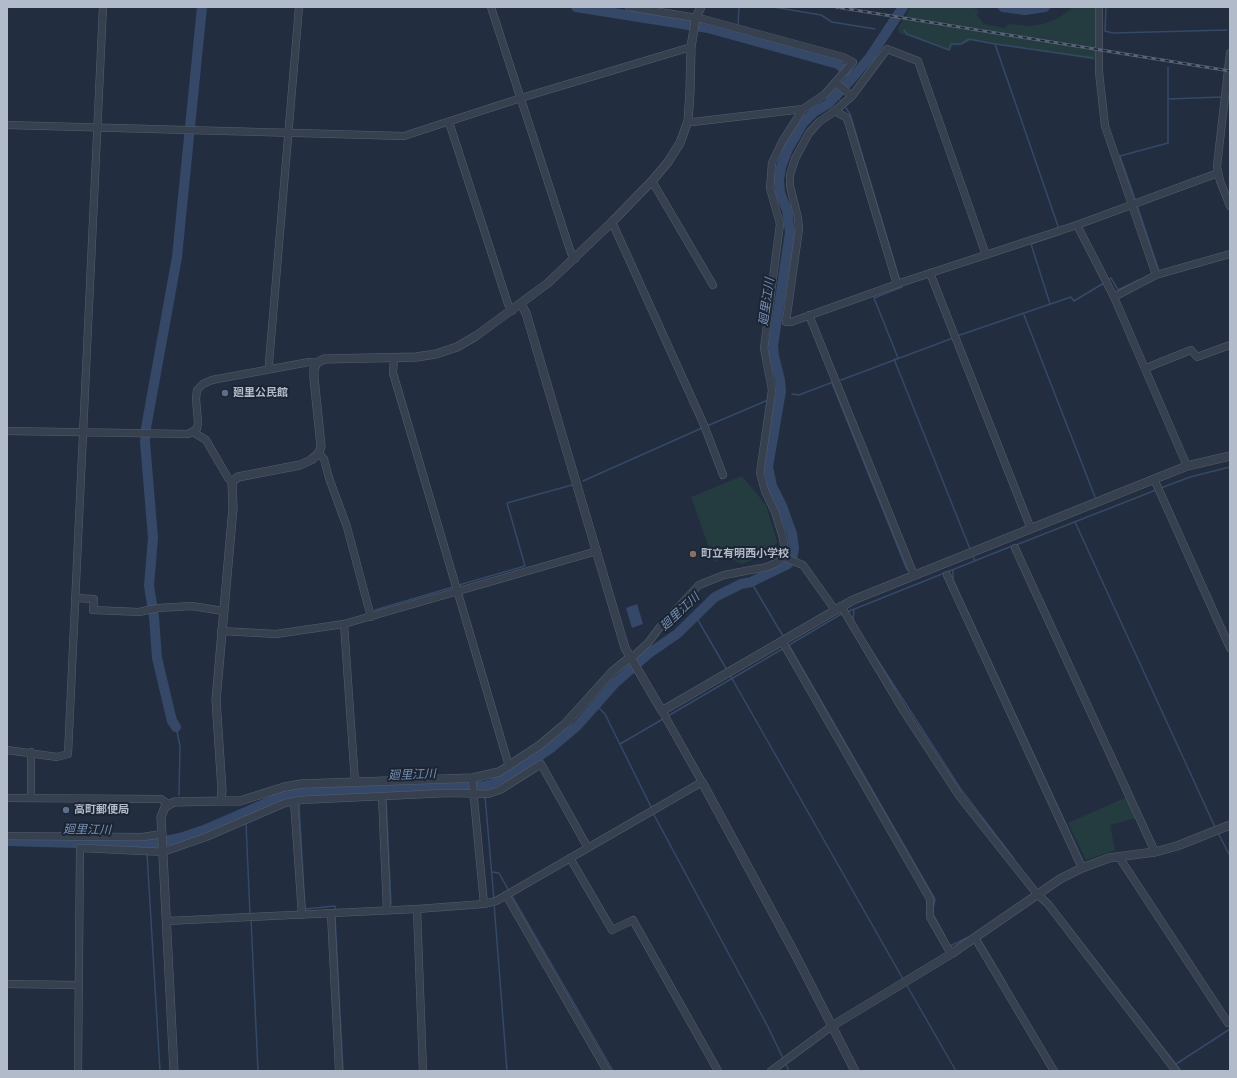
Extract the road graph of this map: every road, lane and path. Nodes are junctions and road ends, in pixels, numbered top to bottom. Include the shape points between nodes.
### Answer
1 (103, 7) edge
2 (299, 7) edge
3 (490, 7) edge
4 (629, 7) edge
5 (701, 7) edge
6 (1099, 7) edge
7 (696, 17) junction
8 (691, 47) junction
9 (1230, 53) edge
10 (836, 83) junction
11 (852, 96) junction
12 (521, 98) junction
13 (803, 109) junction
14 (834, 111) junction
15 (688, 121) junction
16 (449, 122) junction
17 (7, 126) edge
18 (97, 128) junction
19 (288, 133) junction
20 (1218, 173) junction
21 (652, 181) junction
22 (1135, 203) junction
23 (1230, 206) edge
24 (612, 222) junction
25 (1077, 225) junction
26 (1230, 254) edge
27 (986, 255) junction
28 (575, 259) junction
29 (930, 273) junction
30 (1155, 273) junction
31 (899, 283) junction
32 (714, 285) dead end
33 (1114, 297) junction
34 (521, 304) junction
35 (512, 310) junction
36 (809, 315) junction
37 (1230, 345) edge
38 (394, 358) junction
39 (317, 363) junction
40 (1146, 368) junction
41 (270, 369) junction
42 (7, 431) edge
43 (193, 432) junction
44 (83, 433) junction
45 (320, 454) junction
46 (1230, 456) edge
47 (1187, 466) junction
48 (723, 475) dead end
49 (232, 482) junction
50 (1157, 487) junction
51 (1031, 529) junction
52 (1015, 548) dead end
53 (597, 551) junction
54 (783, 557) junction
55 (914, 575) junction
56 (948, 575) dead end
57 (456, 588) junction
58 (76, 598) junction
59 (842, 610) junction
60 (223, 611) junction
61 (371, 617) junction
62 (344, 624) junction
63 (221, 631) junction
64 (784, 643) junction
65 (1230, 648) edge
66 (630, 659) junction
67 (665, 715) junction
68 (7, 750) edge
69 (32, 752) junction
70 (508, 766) junction
71 (473, 780) junction
72 (355, 782) junction
73 (702, 782) junction
74 (474, 794) junction
75 (385, 797) junction
76 (7, 798) edge
77 (31, 798) junction
78 (221, 801) junction
79 (294, 801) junction
80 (168, 804) junction
81 (1230, 825) edge
82 (162, 834) junction
83 (7, 836) edge
84 (588, 848) junction
85 (163, 852) junction
86 (1155, 852) junction
87 (1119, 857) junction
88 (570, 858) junction
89 (1082, 868) junction
90 (509, 893) junction
91 (1039, 893) junction
92 (490, 903) junction
93 (417, 909) junction
94 (387, 910) junction
95 (334, 914) junction
96 (302, 915) junction
97 (166, 922) junction
98 (977, 937) junction
99 (951, 954) junction
100 (7, 984) edge
101 (79, 985) junction
102 (1228, 1023) dead end
103 (832, 1026) junction
104 (78, 1071) edge
105 (174, 1071) edge
106 (339, 1071) edge
107 (423, 1071) edge
108 (607, 1071) edge
109 (718, 1071) edge
110 (771, 1071) edge
111 (855, 1071) edge
112 (1054, 1071) edge
113 (1176, 1071) edge

1 - 18 street
2 - 19 street
3 - 12 street
4 - 7 street
5 - 7 street
6 - 22 street via 1099,72 1104,121
7 - 8 street
7 - 10 street via 843,57 853,62
8 - 12 street
8 - 15 street
9 - 20 street
10 - 11 street
10 - 13 street
11 - 14 street
11 - 27 street via 886,48 918,61
12 - 16 street
12 - 28 street
13 - 15 street
13 - 54 street via 782,142 770,174 770,188 780,224 764,348 771,380 771,401 760,473 783,538
14 - 31 street via 847,118
14 - 36 street via 809,133 790,174 799,229 786,322
15 - 21 street via 680,143
16 - 19 street via 404,136
16 - 35 street
17 - 18 street
18 - 19 street
18 - 44 street
19 - 41 street
20 - 22 street
20 - 23 street
21 - 24 street
21 - 32 street
22 - 25 street
22 - 30 street
24 - 28 street
24 - 48 street
25 - 27 street
25 - 33 street
26 - 30 street
27 - 29 street
28 - 34 street
29 - 31 street
29 - 51 street
30 - 33 street
31 - 36 street
33 - 40 street
34 - 35 street
34 - 53 street via 526,313
35 - 38 street via 457,347 436,354
36 - 55 street
37 - 40 street via 1197,357 1191,350
38 - 39 street via 324,359
38 - 57 street via 393,373
39 - 41 street via 309,362
39 - 45 street via 314,378
40 - 47 street
41 - 43 street via 203,384 197,390 198,422 197,429
42 - 44 street
43 - 44 street
43 - 49 street via 206,440
44 - 58 street
45 - 49 street via 300,465 238,477
45 - 61 street via 324,459 347,527
46 - 47 street
47 - 50 street
49 - 60 street via 233,508
50 - 51 street
50 - 65 street
51 - 55 street
52 - 86 street
53 - 57 street
53 - 66 street
54 - 59 street via 803,565
54 - 66 street via 767,567 724,575 699,585 648,643
55 - 59 street via 853,600
56 - 89 street
57 - 61 street
57 - 70 street
58 - 60 street via 94,600 93,610 139,612 192,606
58 - 69 street via 68,754 57,757
59 - 64 street
59 - 91 street via 960,797
60 - 63 street
61 - 62 street
62 - 63 street via 276,634
62 - 72 street
63 - 78 street via 216,700
64 - 67 street via 728,672
64 - 99 street via 930,899 930,917
66 - 67 street
66 - 70 street via 612,672 565,724 540,745
67 - 73 street
68 - 69 street
69 - 77 street
70 - 71 street via 499,772
71 - 72 street
71 - 74 street
72 - 78 street via 301,784 240,801
73 - 84 street
73 - 103 street
74 - 75 street
74 - 84 street via 500,790 541,764
74 - 92 street
75 - 79 street
75 - 94 street
76 - 77 street
77 - 80 street via 161,799
78 - 80 street
79 - 85 street
79 - 96 street
80 - 82 street via 162,810
81 - 86 street
82 - 83 street via 142,837
82 - 85 street
84 - 88 street
85 - 97 street
85 - 101 street via 80,848
86 - 87 street
87 - 89 street
87 - 102 street
88 - 90 street
88 - 109 street via 612,930 633,920
89 - 91 street
90 - 92 street
90 - 108 street
91 - 98 street
91 - 113 street
92 - 93 street
93 - 94 street
93 - 107 street
94 - 95 street
95 - 96 street
95 - 106 street
96 - 97 street
97 - 105 street
98 - 99 street
98 - 112 street
99 - 103 street
100 - 101 street
101 - 104 street
103 - 110 street
103 - 111 street

